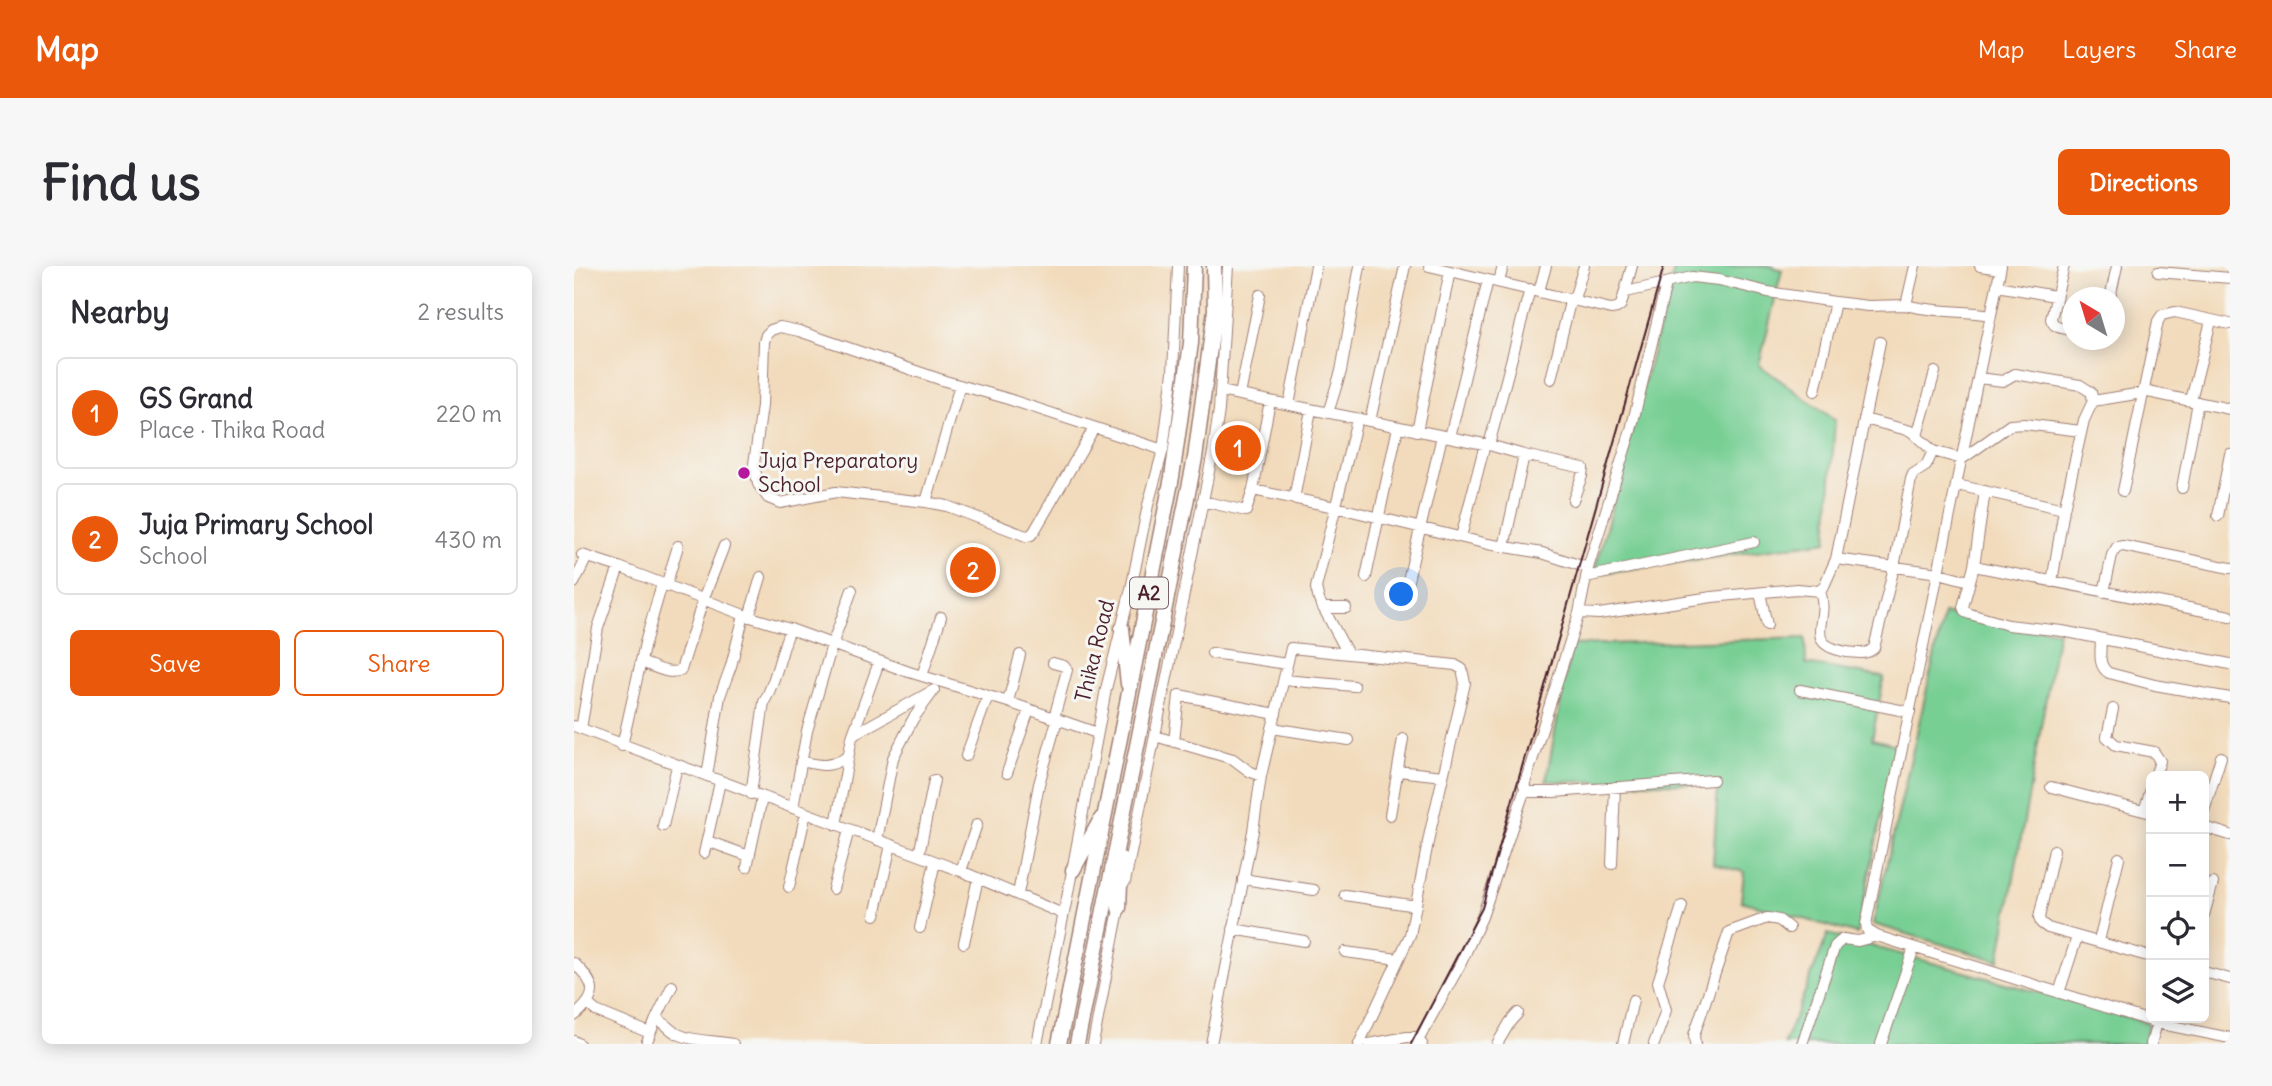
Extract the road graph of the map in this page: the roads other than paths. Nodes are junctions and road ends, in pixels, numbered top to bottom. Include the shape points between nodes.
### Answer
1 (1178, 266) edge
2 (1194, 266) edge
3 (1214, 266) edge
4 (1228, 266) edge
5 (1316, 266) edge
6 (1360, 266) edge
7 (1405, 266) edge
8 (1429, 266) edge
9 (1503, 266) edge
10 (1546, 266) edge
11 (1584, 266) edge
12 (1632, 266) edge
13 (1686, 266) edge
14 (1915, 266) edge
15 (1980, 266) edge
16 (2064, 266) edge
17 (2117, 266) edge
18 (2001, 267) edge
19 (1462, 270) edge
20 (1450, 271) junction
21 (2158, 272) dead end
22 (2230, 278) edge
23 (1684, 279) junction
24 (1493, 281) junction
25 (1666, 284) junction
26 (1997, 286) junction
27 (2112, 287) edge
28 (1535, 290) junction
29 (1626, 292) junction
30 (1260, 295) dead end
31 (2055, 296) junction
32 (1572, 298) junction
33 (1835, 302) junction
34 (1906, 305) junction
35 (1991, 315) junction
36 (2211, 321) junction
37 (2230, 324) edge
38 (2062, 328) edge
39 (1880, 342) dead end
40 (1935, 372) dead end
41 (1978, 378) junction
42 (1551, 379) dead end
43 (960, 385) junction
44 (1220, 391) junction
45 (1815, 391) dead end
46 (2144, 392) junction
47 (1240, 394) junction
48 (1270, 401) junction
49 (2093, 401) junction
50 (2194, 401) junction
51 (1289, 405) junction
52 (2230, 409) edge
53 (1311, 410) junction
54 (1328, 413) junction
55 (1357, 419) junction
56 (1864, 419) junction
57 (1370, 421) junction
58 (1398, 427) junction
59 (1094, 428) junction
60 (1417, 431) junction
61 (2081, 431) junction
62 (1446, 436) junction
63 (1917, 436) junction
64 (1487, 445) junction
65 (1163, 450) junction
66 (1933, 451) junction
67 (2230, 454) edge
68 (1524, 455) junction
69 (1962, 459) junction
70 (1957, 485) junction
71 (2182, 488) dead end
72 (1253, 490) junction
73 (1985, 491) junction
74 (2123, 491) dead end
75 (1294, 499) junction
76 (1573, 500) dead end
77 (1202, 501) junction
78 (926, 502) junction
79 (1335, 507) junction
80 (2064, 509) junction
81 (2218, 516) dead end
82 (1377, 518) junction
83 (1421, 528) junction
84 (1461, 537) junction
85 (1754, 542) dead end
86 (678, 546) dead end
87 (724, 546) dead end
88 (1504, 547) junction
89 (1836, 559) junction
90 (1974, 565) junction
91 (619, 567) junction
92 (1894, 567) junction
93 (2230, 568) edge
94 (1587, 573) junction
95 (1939, 573) junction
96 (1366, 577) dead end
97 (761, 578) dead end
98 (1969, 581) junction
99 (2052, 582) junction
100 (574, 583) edge
101 (664, 585) junction
102 (852, 590) dead end
103 (1820, 591) junction
104 (2104, 592) junction
105 (1405, 593) dead end
106 (1760, 593) junction
107 (704, 600) junction
108 (1323, 608) junction
109 (1346, 608) dead end
110 (1579, 613) junction
111 (746, 616) junction
112 (2230, 616) edge
113 (941, 617) dead end
114 (1766, 625) dead end
115 (790, 629) junction
116 (1122, 629) junction
117 (2101, 639) junction
118 (832, 645) junction
119 (1347, 652) junction
120 (1212, 653) dead end
121 (1020, 655) dead end
122 (641, 662) junction
123 (879, 662) junction
124 (1053, 663) dead end
125 (1287, 664) junction
126 (2230, 664) edge
127 (922, 676) junction
128 (1284, 680) junction
129 (937, 686) junction
130 (1354, 687) dead end
131 (1800, 690) dead end
132 (1129, 692) junction
133 (988, 696) junction
134 (2230, 698) edge
135 (1007, 702) junction
136 (2113, 709) dead end
137 (1029, 710) junction
138 (1910, 712) junction
139 (1276, 714) junction
140 (1056, 719) junction
141 (578, 728) edge
142 (1272, 728) junction
143 (1097, 733) junction
144 (1155, 736) junction
145 (852, 737) junction
146 (1403, 739) dead end
147 (1349, 740) dead end
148 (1174, 742) junction
149 (622, 746) junction
150 (966, 756) dead end
151 (848, 757) junction
152 (2221, 757) dead end
153 (801, 761) junction
154 (677, 766) junction
155 (1398, 771) junction
156 (2157, 771) edge
157 (1007, 772) dead end
158 (707, 776) junction
159 (1261, 776) junction
160 (1443, 776) junction
161 (934, 780) dead end
162 (1713, 780) dead end
163 (720, 782) junction
164 (1615, 787) junction
165 (2051, 788) dead end
166 (1525, 789) junction
167 (751, 794) junction
168 (2209, 795) edge
169 (762, 798) junction
170 (1107, 807) junction
171 (793, 808) junction
172 (2146, 812) edge
173 (806, 813) junction
174 (1390, 815) dead end
175 (1122, 816) junction
176 (977, 824) dead end
177 (836, 825) junction
178 (663, 826) dead end
179 (2209, 829) edge
180 (849, 830) junction
181 (2230, 835) edge
182 (877, 840) junction
183 (707, 841) junction
184 (891, 845) junction
185 (2054, 850) dead end
186 (704, 853) dead end
187 (919, 855) junction
188 (749, 856) junction
189 (2119, 858) dead end
190 (935, 862) junction
191 (1612, 864) dead end
192 (747, 867) dead end
193 (1073, 870) junction
194 (961, 871) junction
195 (978, 878) junction
196 (1243, 880) junction
197 (2213, 883) dead end
198 (789, 887) dead end
199 (833, 889) dead end
200 (1314, 890) dead end
201 (1018, 894) junction
202 (1345, 895) dead end
203 (2209, 897) edge
204 (1416, 906) junction
205 (1682, 906) dead end
206 (1119, 908) junction
207 (1063, 914) junction
208 (875, 915) dead end
209 (920, 928) dead end
210 (1789, 928) dead end
211 (1233, 929) junction
212 (1877, 936) junction
213 (2077, 937) junction
214 (1304, 941) dead end
215 (2099, 941) junction
216 (964, 943) dead end
217 (1914, 947) junction
218 (1345, 952) dead end
219 (2146, 955) edge
220 (1398, 959) junction
221 (574, 963) edge
222 (2209, 973) edge
223 (2230, 979) edge
224 (673, 986) dead end
225 (2059, 993) junction
226 (1633, 1000) dead end
227 (588, 1004) junction
228 (1518, 1013) dead end
229 (574, 1016) edge
230 (656, 1019) junction
231 (2146, 1020) edge
232 (2157, 1023) joint
233 (650, 1033) junction
234 (2230, 1038) edge
235 (574, 1041) edge
236 (1419, 1043) edge
237 (579, 1044) edge
238 (646, 1044) edge
239 (733, 1044) edge
240 (1037, 1044) edge
241 (1059, 1044) edge
242 (1077, 1044) edge
243 (1093, 1044) edge
244 (1211, 1044) edge
245 (1359, 1044) edge
246 (1369, 1044) edge
247 (1497, 1044) edge
248 (1623, 1044) edge
249 (1654, 1044) edge
250 (1695, 1044) edge
251 (1802, 1044) edge
252 (1881, 1044) edge
253 (2151, 1044) edge

1 - 65 street, Thika Road via 1173,372
2 - 132 highway, Thika Road / A2 via 1191,344 1172,477
3 - 175 highway, A2 via 1215,310 1195,458
4 - 44 street
5 - 51 street
6 - 54 street
7 - 57 street
8 - 20 street
9 - 24 street
10 - 28 street
11 - 32 street
12 - 29 street
13 - 23 street
14 - 34 street
15 - 18 street
16 - 31 street
17 - 27 street
18 - 26 street
19 - 20 street
19 - 24 street
20 - 60 street
21 - 22 street
23 - 25 street
23 - 33 street via 1719,280
24 - 28 street
24 - 62 street
25 - 29 street
25 - 94 street via 1630,430
26 - 31 street
26 - 35 street
28 - 32 street
28 - 64 street
29 - 32 street via 1622,304 1611,309
30 - 47 street
31 - 38 street via 2052,324
32 - 42 street
33 - 34 street
33 - 45 street
34 - 35 street
35 - 41 street
36 - 37 street
36 - 46 street via 2175,312 2162,314
36 - 50 street
39 - 56 street
40 - 63 street
41 - 49 street via 2005,381 2015,374 2080,385 2091,392
41 - 69 street
43 - 59 street
43 - 78 street
43 - 78 street via 780,327 771,330 764,342 754,464 758,484 768,498 780,503 836,492
44 - 47 street
44 - 77 street
46 - 49 street
46 - 50 street
46 - 74 street
47 - 48 street
48 - 51 street
48 - 72 street
49 - 61 street
50 - 52 street
50 - 71 street
51 - 53 street
53 - 54 street
53 - 75 street
54 - 55 street
55 - 57 street
55 - 79 street
56 - 63 street
56 - 89 street
57 - 58 street
58 - 60 street
58 - 82 street
59 - 65 street
59 - 78 street via 1031,535
60 - 62 street
61 - 69 street via 2010,425
61 - 80 street
62 - 64 street
62 - 83 street
63 - 66 street
64 - 68 street
64 - 84 street
65 - 116 street, Thika Road
66 - 69 street
66 - 92 street via 1926,466 1911,479
67 - 81 street
68 - 76 street via 1583,468
68 - 88 street
69 - 70 street
70 - 73 street
70 - 95 street
72 - 75 street
72 - 77 street via 1246,511
73 - 80 street
73 - 90 street
75 - 79 street
77 - 144 street
79 - 82 street
79 - 108 street via 1316,588
80 - 99 street
82 - 83 street
82 - 96 street
83 - 84 street
83 - 105 street
84 - 88 street
85 - 94 street
86 - 101 street
87 - 107 street
88 - 94 street via 1542,553
89 - 92 street
89 - 103 street
90 - 98 street
90 - 99 street
91 - 100 street via 585,556
91 - 101 street
91 - 141 street via 598,628
92 - 95 street
92 - 103 street via 1874,648 1867,653 1829,648 1823,642
93 - 104 street via 2117,547
94 - 110 street
95 - 98 street
95 - 138 street
97 - 111 street
98 - 117 street via 1965,612 2008,625
99 - 104 street
101 - 107 street
101 - 122 street
102 - 118 street
103 - 106 street
104 - 112 street
106 - 110 street
106 - 114 street
107 - 111 street
107 - 122 street via 681,670 671,672
108 - 109 street
108 - 119 street
110 - 166 street
111 - 115 street
111 - 158 street via 720,696
113 - 127 street
115 - 118 street
115 - 167 street via 764,702
116 - 132 highway
116 - 143 street, Thika Road
117 - 126 street
117 - 134 street via 2100,662 2109,673
118 - 123 street
118 - 153 street
119 - 125 street via 1291,648
119 - 160 street via 1455,665 1462,670 1465,683
120 - 125 street
121 - 135 street
122 - 149 street
123 - 127 street
123 - 145 street
124 - 140 street via 1067,670
125 - 128 street
127 - 129 street
128 - 130 street
128 - 139 street
129 - 133 street
129 - 145 street
129 - 182 street via 893,758
131 - 138 street
132 - 170 highway, Thika Road / A2
133 - 135 street
133 - 150 street
135 - 137 street
136 - 156 street via 2107,737 2116,745 2154,752 2160,761
137 - 140 street
137 - 157 street
138 - 212 street via 1866,924
139 - 142 street
139 - 148 street via 1180,695
140 - 143 street
140 - 201 street
141 - 149 street
142 - 147 street
142 - 159 street
143 - 193 street, Thika Road
144 - 148 street
144 - 206 street
145 - 151 street
146 - 155 street
148 - 159 street via 1233,759
149 - 154 street
151 - 153 street via 823,766
151 - 177 street
152 - 168 street
153 - 171 street
154 - 158 street
154 - 178 street
155 - 160 street
155 - 174 street
158 - 163 street
159 - 196 street
160 - 204 street
161 - 187 street
162 - 164 street
163 - 167 street
163 - 183 street
164 - 166 street via 1533,793
164 - 191 street
165 - 172 street
166 - 236 street via 1482,917
167 - 169 street
169 - 171 street
169 - 188 street
170 - 193 highway
170 - 241 highway, Thika Road / A2
171 - 173 street
173 - 177 street
173 - 198 street
175 - 206 highway
175 - 242 highway, A2
176 - 194 street
177 - 180 street
179 - 181 street
180 - 182 street
180 - 199 street
182 - 184 street
183 - 186 street
183 - 188 street
184 - 187 street
184 - 208 street
185 - 213 street via 2040,923
187 - 190 street
188 - 192 street
189 - 215 street
190 - 194 street
190 - 209 street
193 - 207 street, Thika Road
194 - 195 street
195 - 201 street
195 - 216 street
196 - 200 street
196 - 211 street
197 - 203 street
201 - 207 street
202 - 204 street
204 - 220 street
205 - 249 street via 1658,982 1666,1010
206 - 243 street
207 - 240 street, Thika Road
210 - 250 street via 1767,918 1729,932 1694,1035
211 - 214 street
211 - 244 street
212 - 217 street
212 - 251 street via 1843,939 1835,946
213 - 215 street
213 - 225 street
215 - 219 street
217 - 225 street
217 - 252 street
218 - 220 street
220 - 245 street
221 - 227 street via 592,989
222 - 223 street
224 - 230 street
225 - 231 street
226 - 248 street
227 - 229 street
227 - 233 street
228 - 247 street
230 - 233 street
230 - 239 street via 686,1038
232 - 234 street
232 - 253 street
233 - 238 street
235 - 237 street
236 - 246 street via 1408,1037

